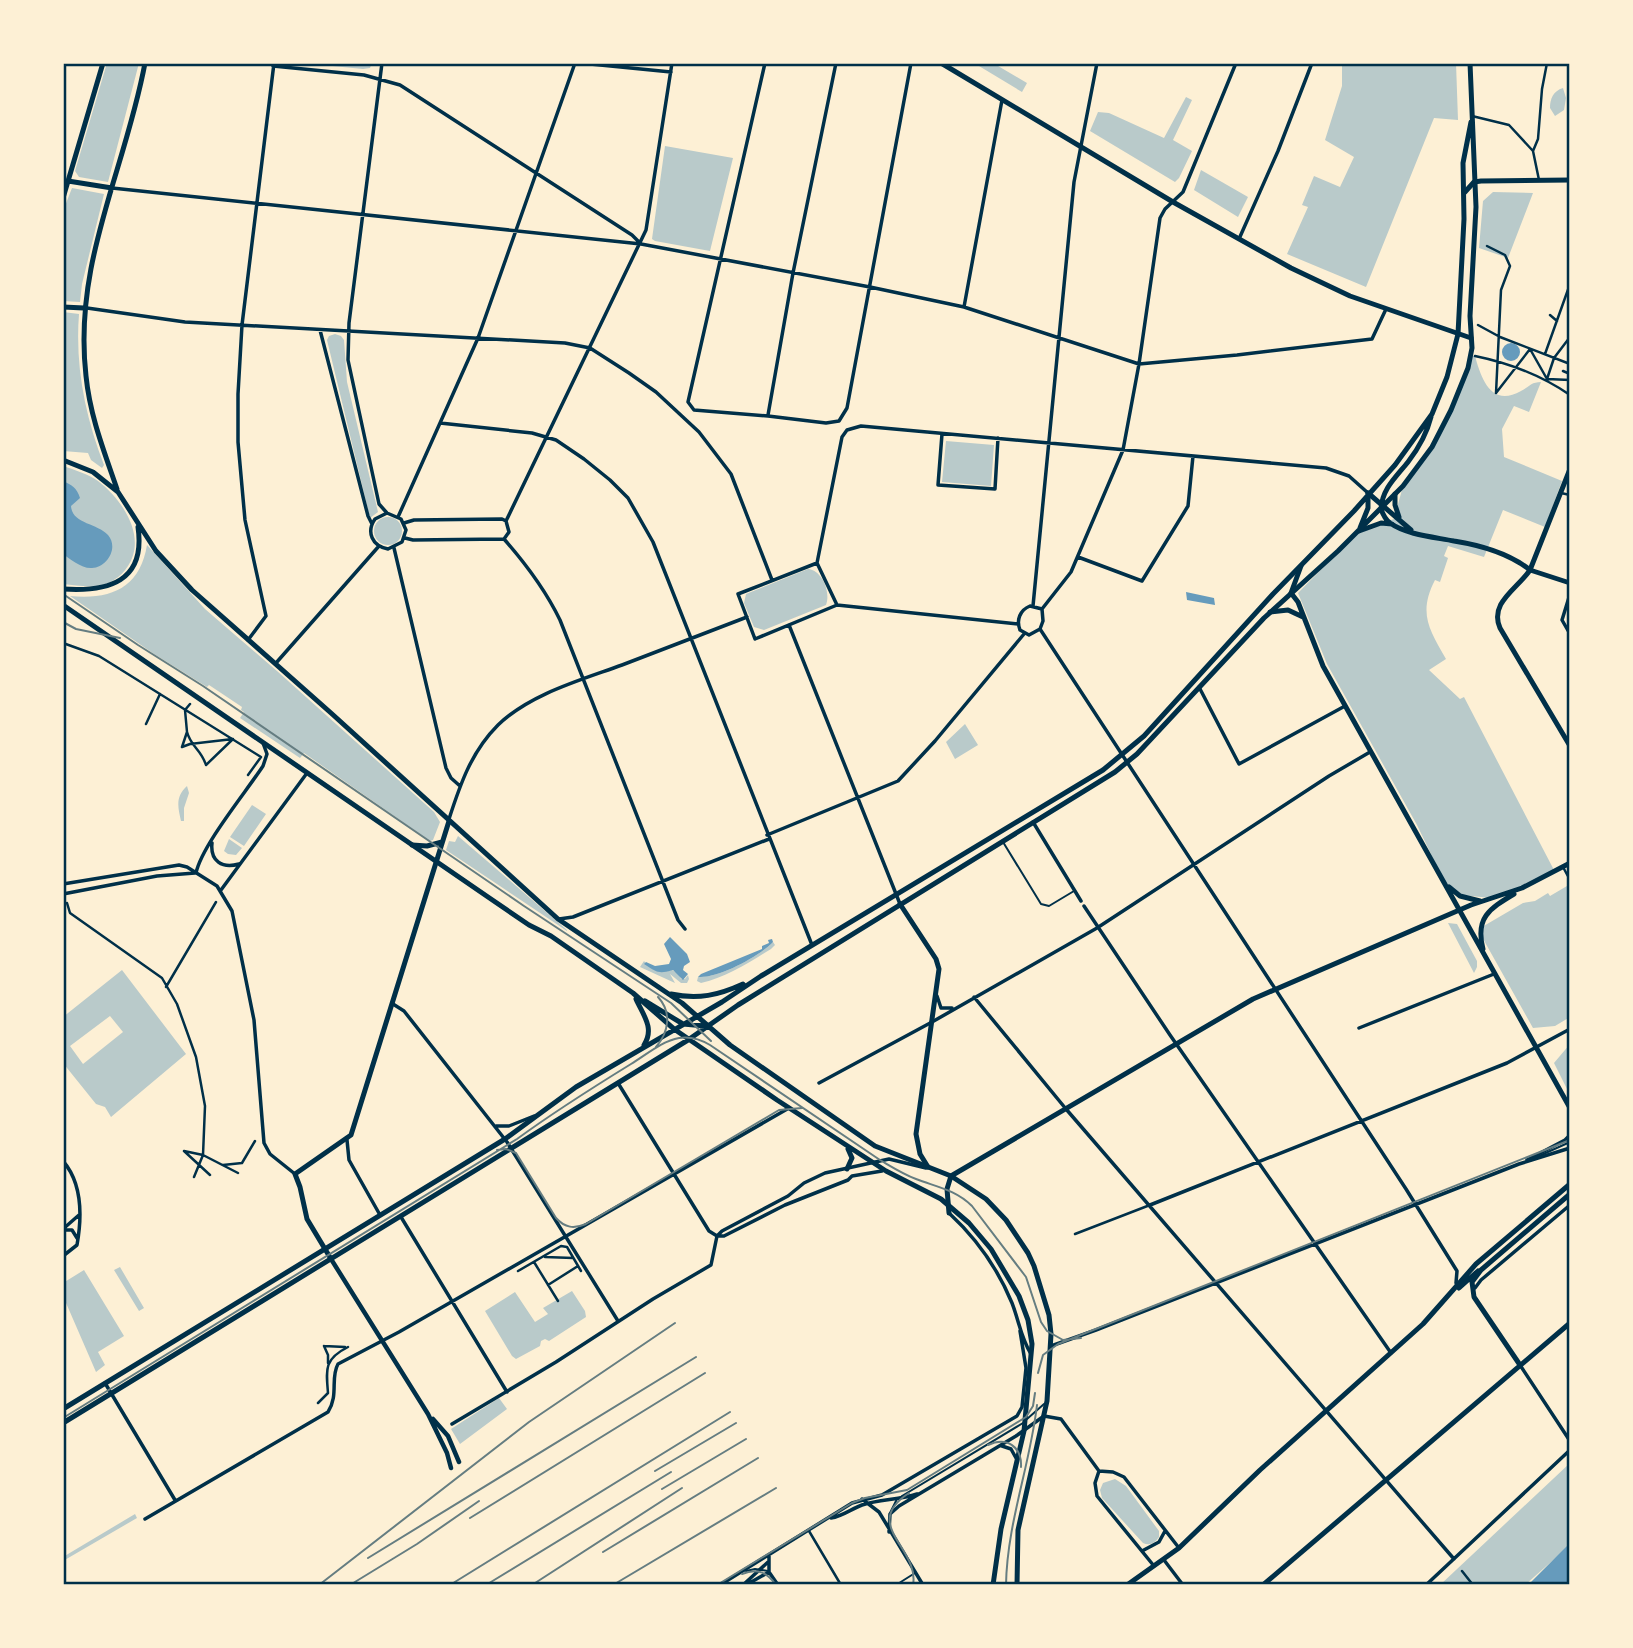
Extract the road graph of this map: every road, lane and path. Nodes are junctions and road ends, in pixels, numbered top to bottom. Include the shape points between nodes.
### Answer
1 (103, 63) edge
2 (145, 63) edge
3 (382, 63) edge
4 (575, 63) edge
5 (580, 63) edge
6 (672, 63) edge
7 (765, 63) edge
8 (836, 63) edge
9 (912, 63) edge
10 (941, 63) edge
11 (1097, 63) edge
12 (1236, 63) edge
13 (1312, 63) edge
14 (1470, 63) edge
15 (1547, 63) edge
16 (273, 65) edge
17 (671, 72) junction
18 (379, 78) junction
19 (1002, 100) junction
20 (1472, 116) junction
21 (1080, 145) junction
22 (1533, 151) junction
23 (536, 173) junction
24 (66, 180) edge
25 (1539, 180) junction
26 (1570, 180) edge
27 (1474, 182) junction
28 (112, 188) junction
29 (1465, 192) junction
30 (63, 198) edge
31 (1173, 202) junction
32 (257, 204) junction
33 (361, 215) junction
34 (516, 232) junction
35 (1239, 239) junction
36 (641, 244) junction
37 (1487, 246) dead end
38 (719, 259) junction
39 (793, 273) junction
40 (1570, 284) edge
41 (870, 287) junction
42 (63, 307) edge
43 (964, 307) junction
44 (85, 308) junction
45 (1386, 309) junction
46 (1550, 315) dead end
47 (1557, 321) junction
48 (242, 325) junction
49 (1478, 325) dead end
50 (320, 329) junction
51 (348, 331) junction
52 (1458, 334) junction
53 (1500, 337) junction
54 (1570, 337) edge
55 (478, 338) junction
56 (1471, 338) junction
57 (1059, 339) junction
58 (590, 348) junction
59 (1530, 349) junction
60 (1545, 355) junction
61 (1475, 356) dead end
62 (1554, 358) junction
63 (1498, 360) junction
64 (1139, 364) junction
65 (1570, 364) edge
66 (1515, 367) junction
67 (1563, 371) dead end
68 (1570, 373) edge
69 (1548, 379) junction
70 (1569, 380) edge
71 (1570, 395) edge
72 (1432, 414) junction
73 (768, 415) junction
74 (440, 423) junction
75 (942, 434) junction
76 (547, 436) junction
77 (998, 438) junction
78 (1049, 443) junction
79 (1122, 450) junction
80 (1193, 456) junction
81 (63, 460) edge
82 (1570, 469) edge
83 (118, 492) junction
84 (1561, 492) junction
85 (1368, 494) junction
86 (1395, 494) junction
87 (1570, 495) edge
88 (1368, 503) junction
89 (1359, 505) junction
90 (1382, 506) junction
91 (387, 513) junction
92 (398, 516) junction
93 (1400, 519) junction
94 (506, 521) junction
95 (404, 523) junction
96 (372, 524) junction
97 (1392, 524) junction
98 (138, 525) junction
99 (1359, 531) junction
100 (1414, 532) junction
101 (405, 538) junction
102 (504, 539) junction
103 (379, 546) junction
104 (394, 548) junction
105 (1078, 557) junction
106 (817, 562) junction
107 (1301, 566) junction
108 (1530, 570) junction
109 (772, 580) junction
110 (1570, 583) edge
111 (63, 589) edge
112 (1273, 593) junction
113 (1291, 593) junction
114 (1570, 594) edge
115 (63, 605) edge
116 (836, 605) junction
117 (1033, 606) junction
118 (1042, 609) junction
119 (1270, 612) junction
120 (747, 617) junction
121 (1304, 618) junction
122 (1018, 624) junction
123 (789, 625) junction
124 (1040, 629) junction
125 (1024, 634) junction
126 (1570, 634) edge
127 (248, 639) junction
128 (691, 639) junction
129 (63, 643) edge
130 (275, 664) junction
131 (583, 680) junction
132 (1199, 686) junction
133 (160, 694) junction
134 (190, 704) dead end
135 (1345, 706) junction
136 (185, 710) junction
137 (146, 724) dead end
138 (189, 734) junction
139 (233, 739) junction
140 (262, 742) junction
141 (190, 744) junction
142 (1570, 746) edge
143 (1370, 752) junction
144 (1123, 756) junction
145 (1127, 762) junction
146 (307, 773) junction
147 (248, 775) dead end
148 (460, 786) junction
149 (858, 799) junction
150 (449, 821) junction
151 (1033, 822) junction
152 (768, 837) junction
153 (213, 841) junction
154 (1003, 841) junction
155 (442, 842) junction
156 (412, 845) junction
157 (436, 861) junction
158 (1194, 863) junction
159 (1570, 863) edge
160 (239, 864) junction
161 (1563, 867) junction
162 (196, 873) junction
163 (1570, 880) edge
164 (663, 882) junction
165 (1444, 882) junction
166 (73, 883) junction
167 (63, 884) edge
168 (1522, 888) junction
169 (221, 890) junction
170 (1075, 890) junction
171 (63, 894) edge
172 (895, 895) junction
173 (216, 902) dead end
174 (1481, 902) junction
175 (67, 903) dead end
176 (900, 904) junction
177 (1459, 910) junction
178 (558, 919) junction
179 (1097, 928) junction
180 (685, 929) dead end
181 (813, 945) junction
182 (1485, 956) junction
183 (1494, 974) junction
184 (761, 976) junction
185 (166, 987) junction
186 (1274, 989) junction
187 (665, 992) junction
188 (633, 993) junction
189 (936, 993) junction
190 (974, 997) junction
191 (393, 1004) junction
192 (957, 1007) junction
193 (697, 1016) junction
194 (932, 1022) junction
195 (683, 1024) junction
196 (708, 1026) junction
197 (1359, 1028) dead end
198 (674, 1029) junction
199 (1570, 1029) edge
200 (688, 1040) junction
201 (1177, 1045) junction
202 (642, 1047) junction
203 (1536, 1049) junction
204 (617, 1083) junction
205 (819, 1083) dead end
206 (789, 1108) junction
207 (1570, 1108) edge
208 (1066, 1109) junction
209 (536, 1115) junction
210 (1362, 1120) junction
211 (496, 1126) junction
212 (1570, 1135) edge
213 (505, 1139) junction
214 (346, 1140) junction
215 (254, 1141) dead end
216 (1570, 1142) edge
217 (847, 1146) junction
218 (1570, 1148) edge
219 (511, 1149) junction
220 (203, 1155) junction
221 (63, 1161) edge
222 (1258, 1161) junction
223 (872, 1162) junction
224 (1519, 1164) junction
225 (199, 1166) junction
226 (222, 1166) junction
227 (928, 1167) junction
228 (847, 1169) junction
229 (936, 1170) junction
230 (886, 1171) junction
231 (238, 1173) dead end
232 (295, 1174) junction
233 (210, 1175) dead end
234 (674, 1175) junction
235 (951, 1176) junction
236 (194, 1177) dead end
237 (1570, 1184) edge
238 (799, 1187) junction
239 (1570, 1194) edge
240 (788, 1196) junction
241 (803, 1198) junction
242 (792, 1202) junction
243 (948, 1205) junction
244 (1150, 1205) junction
245 (1416, 1205) junction
246 (1570, 1205) edge
247 (949, 1213) joint
248 (79, 1215) junction
249 (380, 1215) junction
250 (401, 1216) junction
251 (971, 1226) junction
252 (63, 1230) edge
253 (1075, 1234) dead end
254 (565, 1236) junction
255 (717, 1236) junction
256 (78, 1240) junction
257 (974, 1241) junction
258 (1316, 1244) junction
259 (325, 1248) junction
260 (63, 1256) edge
261 (542, 1256) junction
262 (573, 1258) junction
263 (331, 1259) junction
264 (534, 1262) junction
265 (578, 1266) junction
266 (1480, 1270) junction
267 (518, 1271) dead end
268 (581, 1271) dead end
269 (1217, 1283) junction
270 (548, 1285) junction
271 (1473, 1294) junction
272 (1451, 1295) junction
273 (451, 1301) junction
274 (558, 1301) dead end
275 (618, 1321) junction
276 (1570, 1323) edge
277 (1020, 1331) junction
278 (383, 1341) junction
279 (1051, 1346) junction
280 (1391, 1353) junction
281 (1032, 1356) junction
282 (328, 1364) junction
283 (1520, 1365) junction
284 (105, 1383) junction
285 (507, 1392) junction
286 (111, 1394) junction
287 (1047, 1401) junction
288 (318, 1403) dead end
289 (63, 1409) edge
290 (1326, 1410) junction
291 (428, 1414) junction
292 (1044, 1416) junction
293 (1025, 1421) junction
294 (63, 1423) edge
295 (452, 1424) dead end
296 (1024, 1431) junction
297 (1570, 1441) edge
298 (1000, 1446) junction
299 (1570, 1450) edge
300 (459, 1462) dead end
301 (1017, 1462) junction
302 (451, 1468) dead end
303 (1099, 1471) junction
304 (1387, 1481) junction
305 (899, 1486) junction
306 (934, 1486) junction
307 (901, 1498) junction
308 (862, 1499) junction
309 (176, 1500) junction
310 (870, 1504) junction
311 (890, 1514) junction
312 (829, 1518) junction
313 (145, 1519) dead end
314 (809, 1531) junction
315 (1165, 1531) junction
316 (890, 1532) junction
317 (1179, 1548) junction
318 (1142, 1550) junction
319 (769, 1555) junction
320 (1454, 1559) junction
321 (1164, 1560) junction
322 (768, 1562) junction
323 (1154, 1566) junction
324 (759, 1569) junction
325 (1462, 1571) dead end
326 (742, 1572) junction
327 (769, 1572) junction
328 (915, 1573) junction
329 (720, 1585) edge
330 (744, 1585) edge
331 (778, 1585) edge
332 (841, 1585) edge
333 (896, 1585) edge
334 (923, 1585) edge
335 (993, 1585) edge
336 (1017, 1585) edge
337 (1127, 1585) edge
338 (1183, 1585) edge
339 (1263, 1585) edge
340 (1426, 1585) edge
341 (1473, 1585) edge

1 - 24 main road
2 - 28 main road
3 - 18 street
4 - 23 street
5 - 17 street
6 - 17 street
7 - 38 street
8 - 39 street
9 - 41 street
10 - 19 main road
11 - 21 street
12 - 31 street via 1183,192
13 - 35 street
14 - 20 main road
15 - 22 street
16 - 18 street
16 - 32 street
17 - 36 street
18 - 23 street via 400,85
18 - 33 street
19 - 21 main road
19 - 43 street
20 - 22 street via 1509,125
20 - 27 main road
20 - 29 main road via 1463,163
21 - 31 main road
21 - 57 street
22 - 25 street
23 - 34 street
23 - 36 street
24 - 28 main road
24 - 30 main road
25 - 26 main road
25 - 27 main road
27 - 29 main road
27 - 56 main road
28 - 32 street
28 - 44 main road via 91,258
29 - 52 main road
31 - 35 main road
31 - 64 street via 1160,218
32 - 33 street
32 - 48 street
33 - 34 street
33 - 51 street
34 - 36 street
34 - 55 street
35 - 45 main road via 1321,284
36 - 38 street
36 - 58 street
37 - 53 street via 1505,255 1510,266 1501,290
38 - 39 street
38 - 73 street via 687,397 689,406 700,411
39 - 41 street
39 - 73 street
40 - 47 street
41 - 43 street
41 - 73 street via 847,408 839,421
42 - 44 main road
43 - 57 street
44 - 48 street
44 - 83 main road via 84,358 90,404
45 - 52 main road
45 - 64 street via 1372,338
46 - 47 street
47 - 60 street
48 - 50 street
48 - 127 street via 241,483 266,617
49 - 53 street
50 - 51 street
50 - 96 street
51 - 55 street
51 - 91 street via 352,382 379,504
52 - 56 main road
52 - 72 main road
53 - 59 street
53 - 63 street
54 - 62 street
55 - 58 street
55 - 74 street
56 - 86 main road via 1468,368 1451,410 1432,447
57 - 64 street
57 - 78 street
58 - 76 street
58 - 109 street via 656,392 699,432 731,474
59 - 60 street
59 - 66 street
59 - 69 street
60 - 62 street
61 - 63 street
62 - 65 street
62 - 69 street
63 - 66 street
63 - 66 street via 1496,393
64 - 79 street
66 - 69 street
67 - 68 street
68 - 70 street
69 - 70 street
69 - 71 street
72 - 85 main road
72 - 90 main road via 1411,459 1384,491
74 - 76 street
74 - 92 street
75 - 77 street
75 - 77 street via 938,485 995,489
75 - 106 street via 861,426 847,430
76 - 94 street
76 - 128 street via 584,459 628,498 653,542
77 - 78 street
78 - 79 street
78 - 117 street
79 - 80 street
79 - 105 street
80 - 85 street via 1326,468 1349,476
80 - 105 street via 1188,506 1142,581
81 - 83 main road via 93,472
82 - 84 main road
83 - 98 main road
84 - 87 street
84 - 108 main road
85 - 88 main road
85 - 89 main road
85 - 90 main road
86 - 90 main road
86 - 93 main road
88 - 89 main road
88 - 90 main road
88 - 99 main road
89 - 107 main road
90 - 93 main road
90 - 97 main road
90 - 99 main road
91 - 92 street
91 - 96 street
92 - 95 street
93 - 100 main road
94 - 95 street
94 - 102 street via 509,532
95 - 101 street
96 - 103 street via 371,536
97 - 99 main road
97 - 100 main road
98 - 111 main road via 138,553 120,580 96,590
98 - 127 main road via 192,590
99 - 113 main road
100 - 108 main road via 1518,560
101 - 102 street
101 - 104 street
102 - 131 street via 550,600
103 - 104 street
103 - 130 street
104 - 148 street via 446,768
105 - 118 street
106 - 109 street
106 - 116 street
107 - 112 main road
107 - 113 main road
108 - 110 street
108 - 142 main road via 1500,603 1497,621
109 - 120 street via 738,594
112 - 113 main road
112 - 144 main road
113 - 119 main road
113 - 121 main road
114 - 126 street via 1562,620
115 - 140 main road
116 - 122 street
116 - 123 street
117 - 118 street
117 - 122 street via 1023,610
118 - 124 street
119 - 121 main road via 1288,610
119 - 132 main road
120 - 123 street via 755,639
120 - 128 street
121 - 135 main road
122 - 125 street
123 - 149 street
124 - 125 street
124 - 144 street
125 - 149 street via 898,781
127 - 130 main road
128 - 131 street
128 - 152 street
129 - 133 street via 99,656
130 - 150 main road
131 - 148 street via 540,698 499,724 476,753
131 - 164 street
132 - 135 street via 1239,764
132 - 145 main road
133 - 136 street
133 - 137 street
134 - 136 street
135 - 143 main road
136 - 138 street
136 - 139 street
138 - 141 street
138 - 141 street via 182,747
139 - 141 street
139 - 141 street via 206,765 202,752
139 - 147 street via 261,757
140 - 146 main road
140 - 153 street via 267,754 263,766
143 - 158 street
143 - 165 main road
144 - 145 street
144 - 172 main road
145 - 151 main road
145 - 158 street
146 - 156 main road
146 - 160 street
148 - 150 street
149 - 152 street
149 - 172 street
150 - 155 main road
150 - 178 main road
151 - 154 main road
151 - 170 street
152 - 164 street
152 - 181 street
153 - 160 street via 218,863
153 - 162 street
154 - 170 lane via 1041,904 1049,906
154 - 176 main road
155 - 156 main road
155 - 157 main road
156 - 157 main road
157 - 188 main road
157 - 191 main road
158 - 179 street
158 - 186 street
159 - 161 main road
160 - 169 street
161 - 163 street
161 - 168 main road
162 - 166 street via 175,865
162 - 169 street
162 - 171 street
164 - 178 street via 573,918
164 - 180 street
165 - 174 main road via 1460,897
165 - 177 main road
166 - 167 street
166 - 171 street
168 - 174 main road
168 - 182 main road via 1484,916 1480,935
169 - 232 street via 232,911 254,1020 264,1143 270,1154
170 - 179 street
172 - 176 street
172 - 181 main road
173 - 185 street
174 - 177 main road
175 - 185 street via 70,913 162,978
176 - 189 main road via 937,963
176 - 196 main road
177 - 182 main road
177 - 186 main road
178 - 187 main road
179 - 190 street
179 - 201 street
181 - 184 main road
182 - 183 main road
183 - 197 street
183 - 203 main road
184 - 187 main road via 711,996
184 - 193 main road
185 - 220 street via 196,1057 205,1106
186 - 201 main road
186 - 210 street
187 - 193 main road
188 - 195 main road
188 - 198 main road
188 - 202 main road via 648,1024 649,1036
189 - 192 street via 941,1008
189 - 194 main road
190 - 192 street
190 - 208 street
191 - 211 street via 404,1011
191 - 214 main road via 354,1128
192 - 194 street
193 - 195 main road
193 - 196 main road
194 - 205 street
194 - 227 main road via 916,1134
195 - 196 main road
195 - 198 main road
196 - 200 main road
196 - 227 main road via 875,1146
198 - 200 main road
198 - 202 main road
199 - 203 street
200 - 204 main road
200 - 206 main road
201 - 208 main road
201 - 222 street
202 - 209 main road
203 - 207 main road
203 - 210 street
204 - 219 main road
204 - 234 street
206 - 217 main road
206 - 234 street
208 - 235 main road
208 - 244 street
209 - 211 street
209 - 213 main road
210 - 222 street
210 - 245 street
211 - 213 street
212 - 224 street
213 - 219 street
213 - 249 main road
214 - 232 main road
214 - 249 street via 349,1160
215 - 226 street via 242,1163
216 - 224 lane
217 - 223 main road
217 - 228 main road via 852,1158
218 - 224 street
219 - 250 main road
219 - 254 street
220 - 225 street
220 - 225 street via 184,1151
220 - 226 street
221 - 248 street via 76,1182
222 - 244 street
222 - 258 street
223 - 228 street
223 - 229 street via 892,1159
223 - 230 main road
224 - 245 street
225 - 233 street
225 - 236 street
226 - 231 street
227 - 229 main road
228 - 238 street via 825,1173
229 - 235 main road
230 - 241 street via 852,1176
230 - 243 main road
232 - 259 main road via 307,1219
234 - 254 street
234 - 255 street via 708,1230
235 - 243 main road
235 - 279 main road via 977,1192 1017,1234 1044,1293
237 - 272 main road via 1476,1264
238 - 240 street
238 - 241 street
239 - 266 main road
240 - 242 street
240 - 255 street
241 - 242 street
242 - 255 street
243 - 247 main road
243 - 251 main road
244 - 253 street
244 - 269 street
245 - 258 street
245 - 272 street via 1457,1271
246 - 271 street via 1481,1280
247 - 257 street
248 - 252 street
248 - 256 street
249 - 259 main road
250 - 263 main road
250 - 273 street
251 - 257 lane
251 - 281 main road via 1002,1264 1019,1296 1031,1332
252 - 256 street via 72,1230
254 - 273 street
254 - 275 street
255 - 275 street via 711,1265
256 - 260 street
257 - 277 street via 1001,1280
258 - 269 street
258 - 280 street
259 - 263 main road
259 - 284 main road
261 - 262 street
261 - 262 street via 561,1246 567,1247
261 - 264 street
262 - 265 street
263 - 278 street
263 - 286 main road
264 - 267 street
264 - 270 street
265 - 268 street
265 - 270 street
266 - 271 main road via 1472,1282
266 - 272 main road
269 - 279 street
269 - 290 street
270 - 274 street
271 - 283 main road
272 - 280 main road
273 - 278 street
273 - 285 street
275 - 285 street
276 - 283 main road
277 - 281 street
277 - 305 street via 1026,1368 1017,1416
278 - 291 street
278 - 309 street via 338,1364 328,1412
279 - 287 main road
280 - 290 main road
281 - 293 main road
282 - 282 street via 324,1346 348,1347 334,1354
282 - 288 street via 328,1393
283 - 297 street
283 - 304 main road
284 - 286 street
284 - 289 main road
285 - 295 street
286 - 294 main road
286 - 309 street
287 - 292 main road
287 - 293 lane
290 - 304 street
290 - 317 main road
291 - 300 street via 448,1436
291 - 302 street
292 - 296 street
292 - 303 street via 1060,1419
292 - 336 main road via 1018,1530
293 - 296 main road
293 - 307 lane
296 - 298 street
296 - 301 main road
298 - 301 street via 1011,1449
298 - 306 street
299 - 320 street
301 - 335 main road
303 - 315 street via 1124,1477
303 - 318 street via 1095,1493
304 - 320 street
304 - 339 main road
305 - 307 street
305 - 308 street
306 - 307 street
306 - 311 street
307 - 310 street
307 - 311 lane
308 - 310 street
308 - 312 street
309 - 313 street
310 - 312 street
310 - 316 street
311 - 316 street
312 - 314 street
314 - 319 street
314 - 332 street
315 - 317 street
315 - 318 street via 1159,1542
316 - 328 street
317 - 321 main road
318 - 323 street
319 - 322 street
319 - 326 street
320 - 340 street
321 - 323 main road
321 - 338 street
322 - 324 street
322 - 327 street
323 - 337 main road
324 - 326 lane
324 - 327 lane
324 - 330 street
325 - 341 street
326 - 329 street
327 - 330 street
327 - 331 street
328 - 333 lane
328 - 334 street

